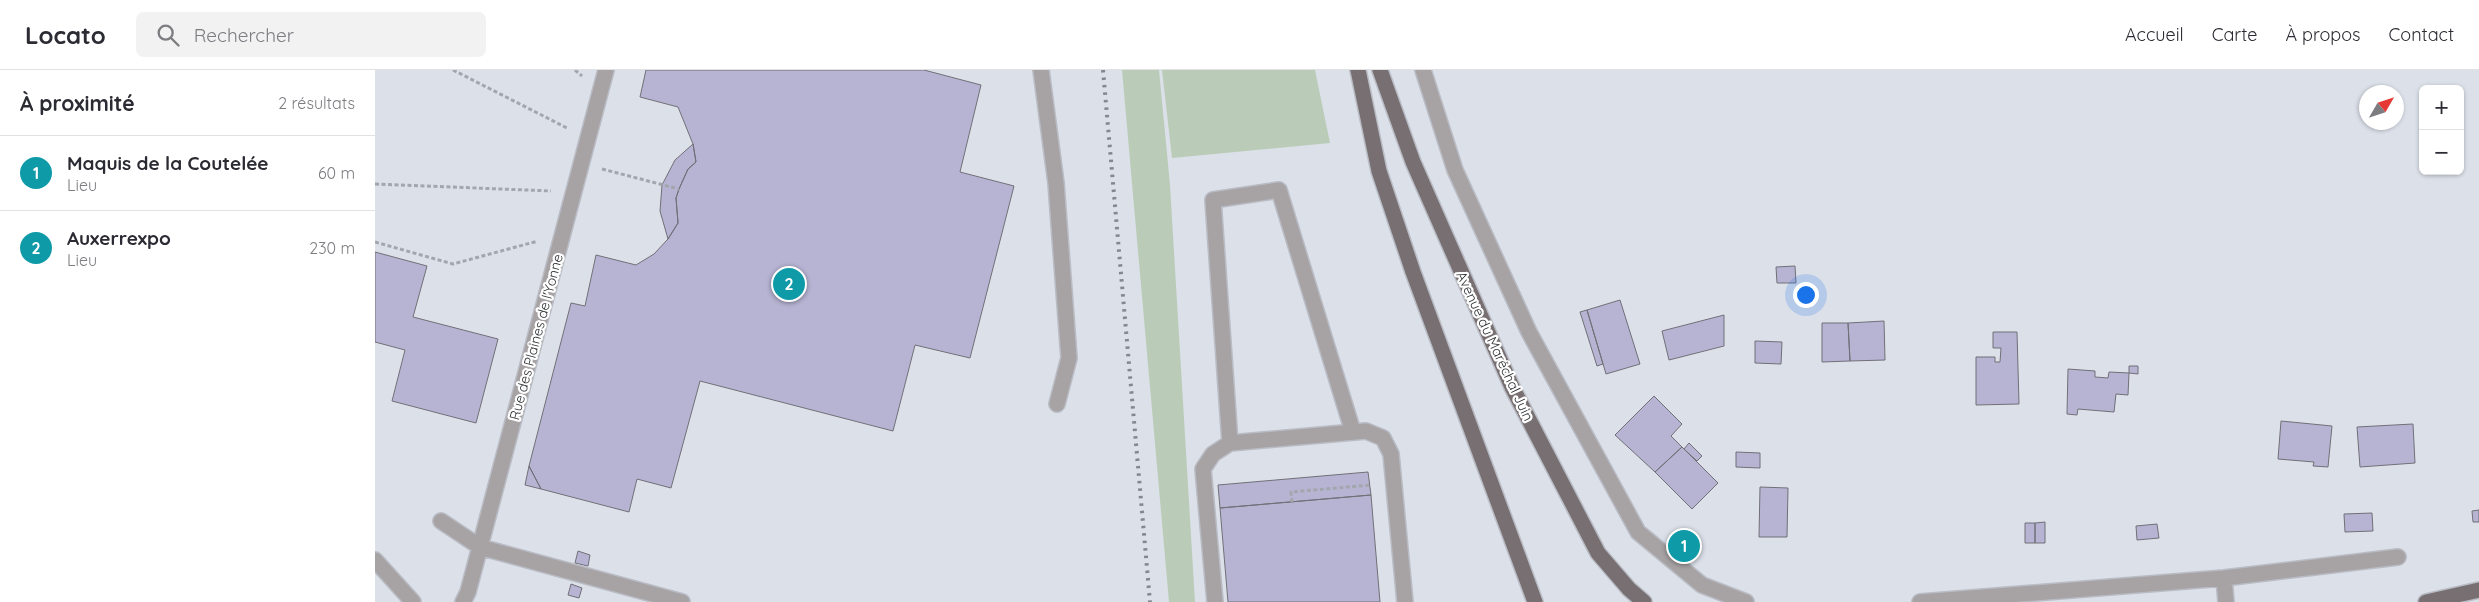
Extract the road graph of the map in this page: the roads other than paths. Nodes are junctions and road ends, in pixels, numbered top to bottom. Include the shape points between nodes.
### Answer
1 (606, 70) edge
2 (1041, 70) edge
3 (1358, 70) edge
4 (1380, 70) edge
5 (1423, 70) edge
6 (1057, 404) dead end
7 (1353, 432) junction
8 (1230, 443) junction
9 (441, 521) dead end
10 (480, 547) junction
11 (2399, 556) dead end
12 (375, 560) edge
13 (2224, 578) junction
14 (2479, 590) edge
15 (413, 602) edge
16 (463, 602) edge
17 (682, 602) edge
18 (1215, 602) edge
19 (1405, 602) edge
20 (1535, 602) edge
21 (1644, 602) edge
22 (1746, 602) edge
23 (1920, 602) edge
24 (2226, 602) edge
25 (2426, 602) edge

1 - 10 street, Rue des Plaines de l'Yonne
2 - 6 street via 1056,183 1069,358
3 - 20 main road via 1379,171
4 - 21 main road, Avenue du Maréchal Juin via 1413,162 1512,387 1597,553
5 - 22 street via 1455,170 1529,332 1638,532 1702,585
7 - 8 street
7 - 8 street via 1279,190 1213,200
7 - 19 street via 1366,431 1383,438 1391,454
8 - 18 street via 1213,454 1203,469
9 - 10 street
10 - 16 street, Rue des Plaines de l'Yonne
10 - 17 street
11 - 13 street
12 - 15 street
13 - 23 street
13 - 24 street
14 - 25 main road

